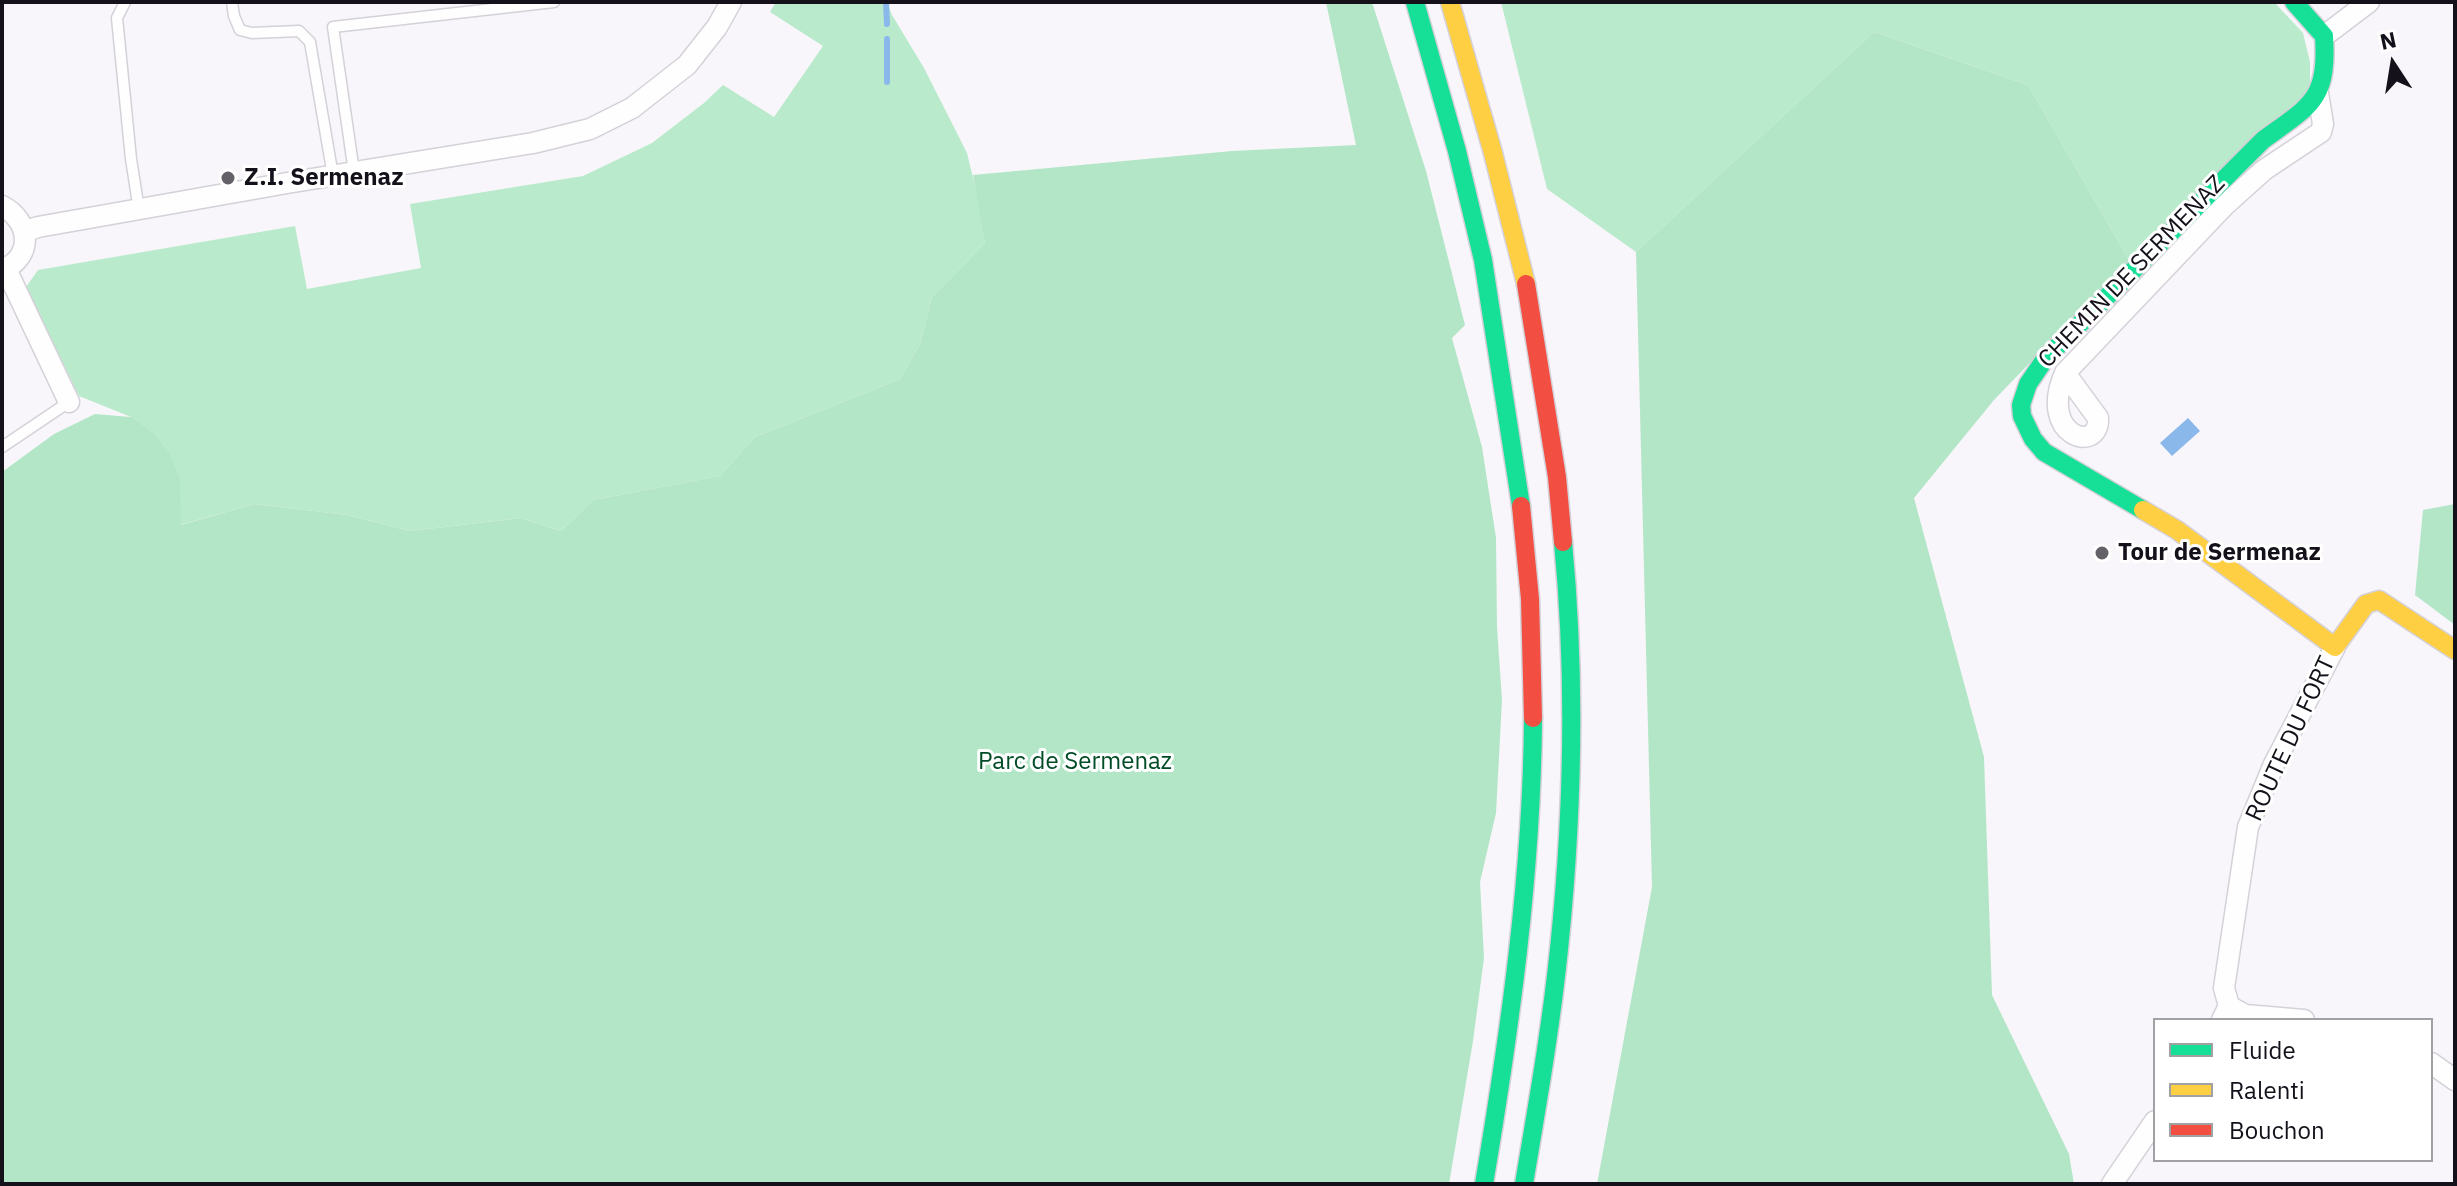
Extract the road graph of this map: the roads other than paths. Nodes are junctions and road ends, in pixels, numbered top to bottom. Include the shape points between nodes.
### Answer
1 (125, 2) edge
2 (232, 2) edge
3 (554, 2) edge
4 (731, 2) edge
5 (1415, 2) edge
6 (1450, 2) edge
7 (2294, 2) edge
8 (2369, 2) edge
9 (2324, 36) junction
10 (2318, 93) junction
11 (354, 172) junction
12 (333, 176) junction
13 (1446, 180) dead end
14 (2, 206) edge
15 (139, 210) junction
16 (24, 232) junction
17 (4, 270) edge
18 (2065, 373) dead end
19 (1507, 401) junction
20 (69, 402) joint
21 (2, 447) edge
22 (2335, 647) junction
23 (2455, 650) edge
24 (2226, 1013) edge
25 (2280, 1018) edge
26 (2433, 1064) edge
27 (2455, 1080) edge
28 (2153, 1124) edge
29 (1484, 1184) edge
30 (1524, 1184) edge
31 (2112, 1184) edge

1 - 15 lane via 117,18
2 - 12 lane via 240,30 299,31 310,42
3 - 11 lane via 333,27
4 - 11 street via 687,65 632,108 590,129
5 - 19 main road via 1480,243
6 - 30 main road via 1526,285 1557,477 1568,592 1572,749 1566,866 1547,1044
7 - 9 main road
8 - 9 street
9 - 10 main road, CHEMIN DE SERMENAZ via 2324,75
10 - 18 street, CHEMIN DE SERMENAZ via 2321,132 2264,170 2224,206
10 - 22 main road, CHEMIN DE SERMENAZ via 2263,140 2045,359 2027,381 2022,414 2044,452 2177,530
11 - 12 street
12 - 15 street
13 - 19 main road
14 - 16 street via 12,211
15 - 16 street
16 - 17 street via 21,253
17 - 20 street
19 - 29 main road via 1529,596 1532,734 1527,878
20 - 21 lane
22 - 23 main road via 2366,604 2379,600
22 - 24 street, ROUTE DU FORT via 2274,764 2248,827 2224,988
24 - 25 street
26 - 27 street
28 - 31 street

